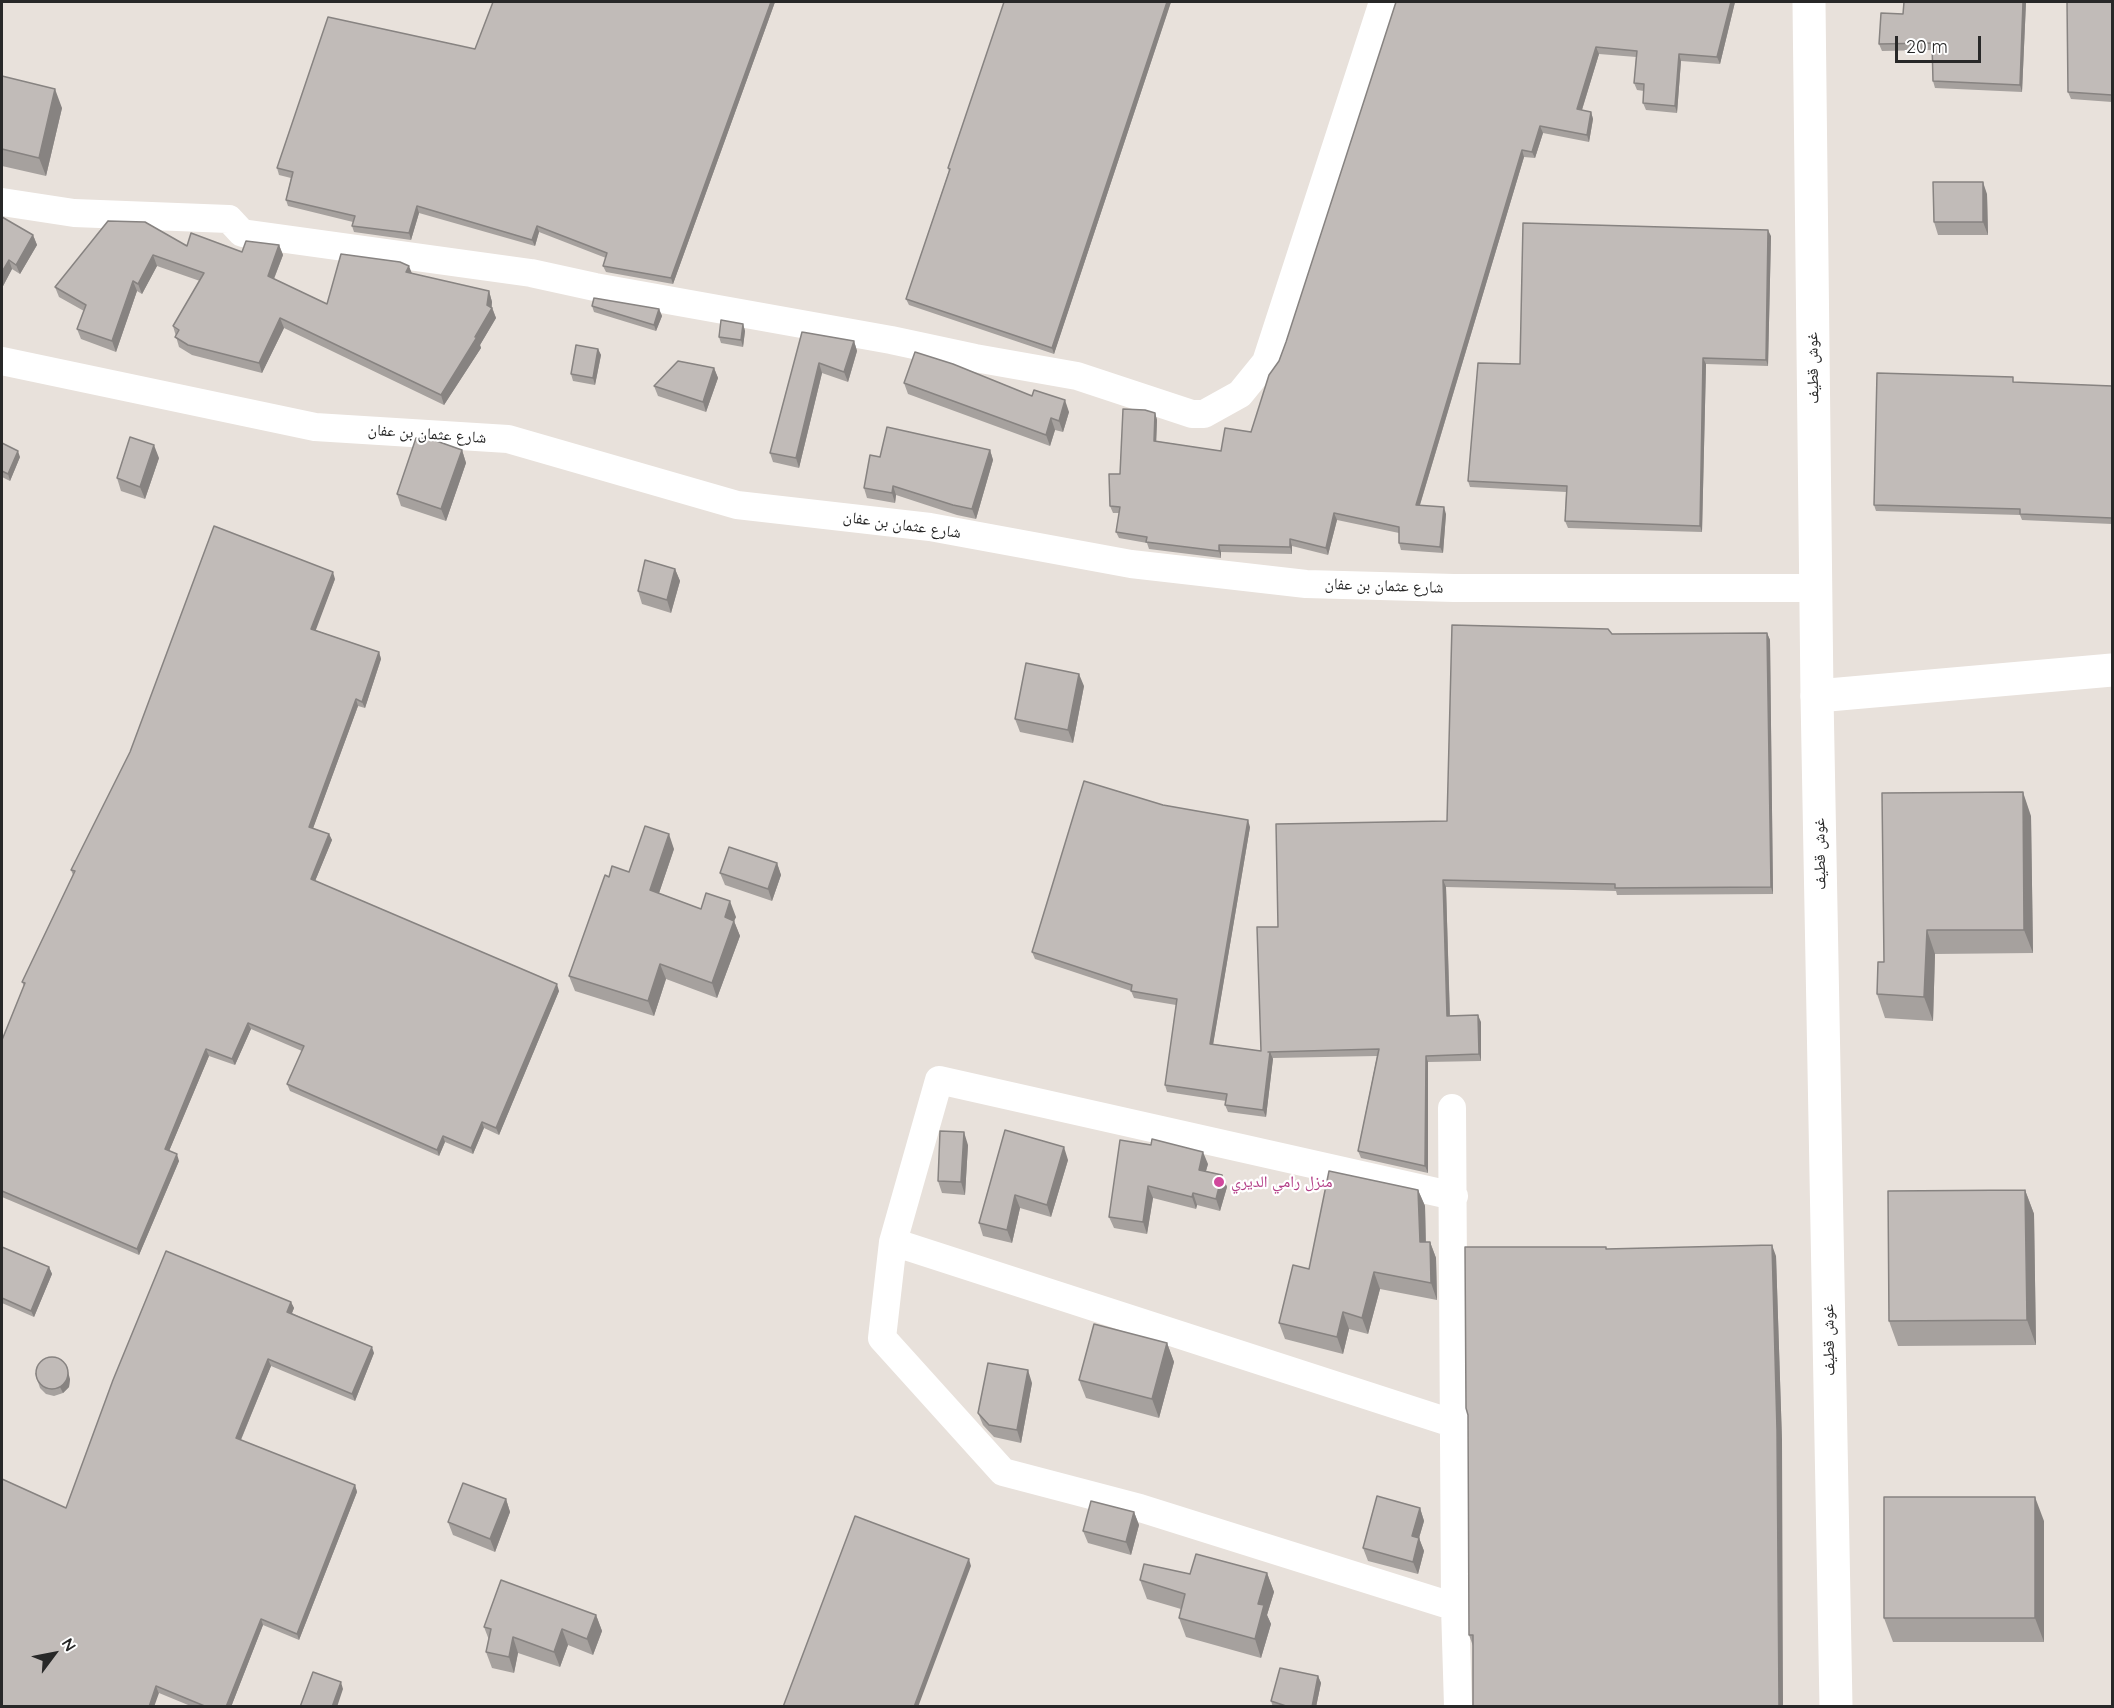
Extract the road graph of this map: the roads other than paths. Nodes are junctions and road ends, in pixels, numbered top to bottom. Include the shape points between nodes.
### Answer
1 (1383, 2) edge
2 (1809, 2) edge
3 (2, 202) edge
4 (2, 361) edge
5 (1817, 588) junction
6 (2112, 670) edge
7 (1817, 696) junction
8 (1452, 1107) dead end
9 (1454, 1196) junction
10 (893, 1242) junction
11 (1455, 1424) junction
12 (1455, 1607) junction
13 (1458, 1707) edge
14 (1836, 1707) edge

1 - 3 street via 1266,362 1240,394 1204,414 1192,414 1077,376 531,273 242,233 229,219 74,213
2 - 5 main road, غوش قطيف
4 - 5 street, شارع عثمان بن عفان via 315,427 508,439 737,505 930,527 1131,564 1318,584
5 - 7 main road, غوش قطيف
6 - 7 main road
7 - 14 main road, غوش قطيف
8 - 9 street
9 - 10 street via 939,1080
9 - 11 street
10 - 11 street
10 - 12 street via 882,1338 1003,1472 1140,1508
11 - 12 street
12 - 13 street

